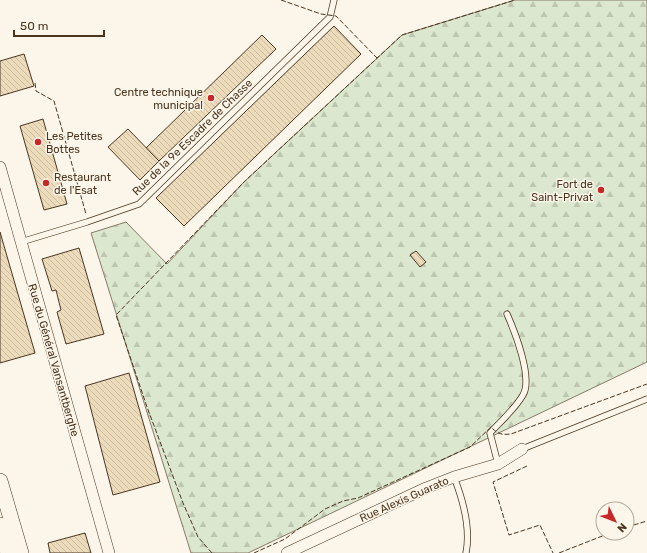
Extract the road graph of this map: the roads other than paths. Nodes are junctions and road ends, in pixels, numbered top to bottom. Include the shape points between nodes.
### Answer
1 (334, 0) edge
2 (0, 167) edge
3 (21, 242) junction
4 (507, 314) dead end
5 (647, 399) edge
6 (522, 449) joint
7 (498, 464) junction
8 (454, 477) junction
9 (0, 481) edge
10 (0, 503) edge
11 (0, 525) edge
12 (8, 553) edge
13 (14, 553) edge
14 (21, 553) edge
15 (109, 553) edge
16 (287, 553) edge
17 (466, 553) edge

1 - 3 lane, Rue de la 9e Escadre de Chasse via 330,17 139,204
2 - 3 street, Rue du Général Vansantberghe
3 - 15 street, Rue du Général Vansantberghe
4 - 7 lane via 517,338 527,378 524,394 490,433
5 - 6 lane
6 - 7 street, Rue Alexis Guarato
7 - 8 street, Rue Alexis Guarato
8 - 16 street, Rue Alexis Guarato
8 - 17 lane via 467,527
9 - 14 main road
10 - 13 lane
11 - 12 main road

